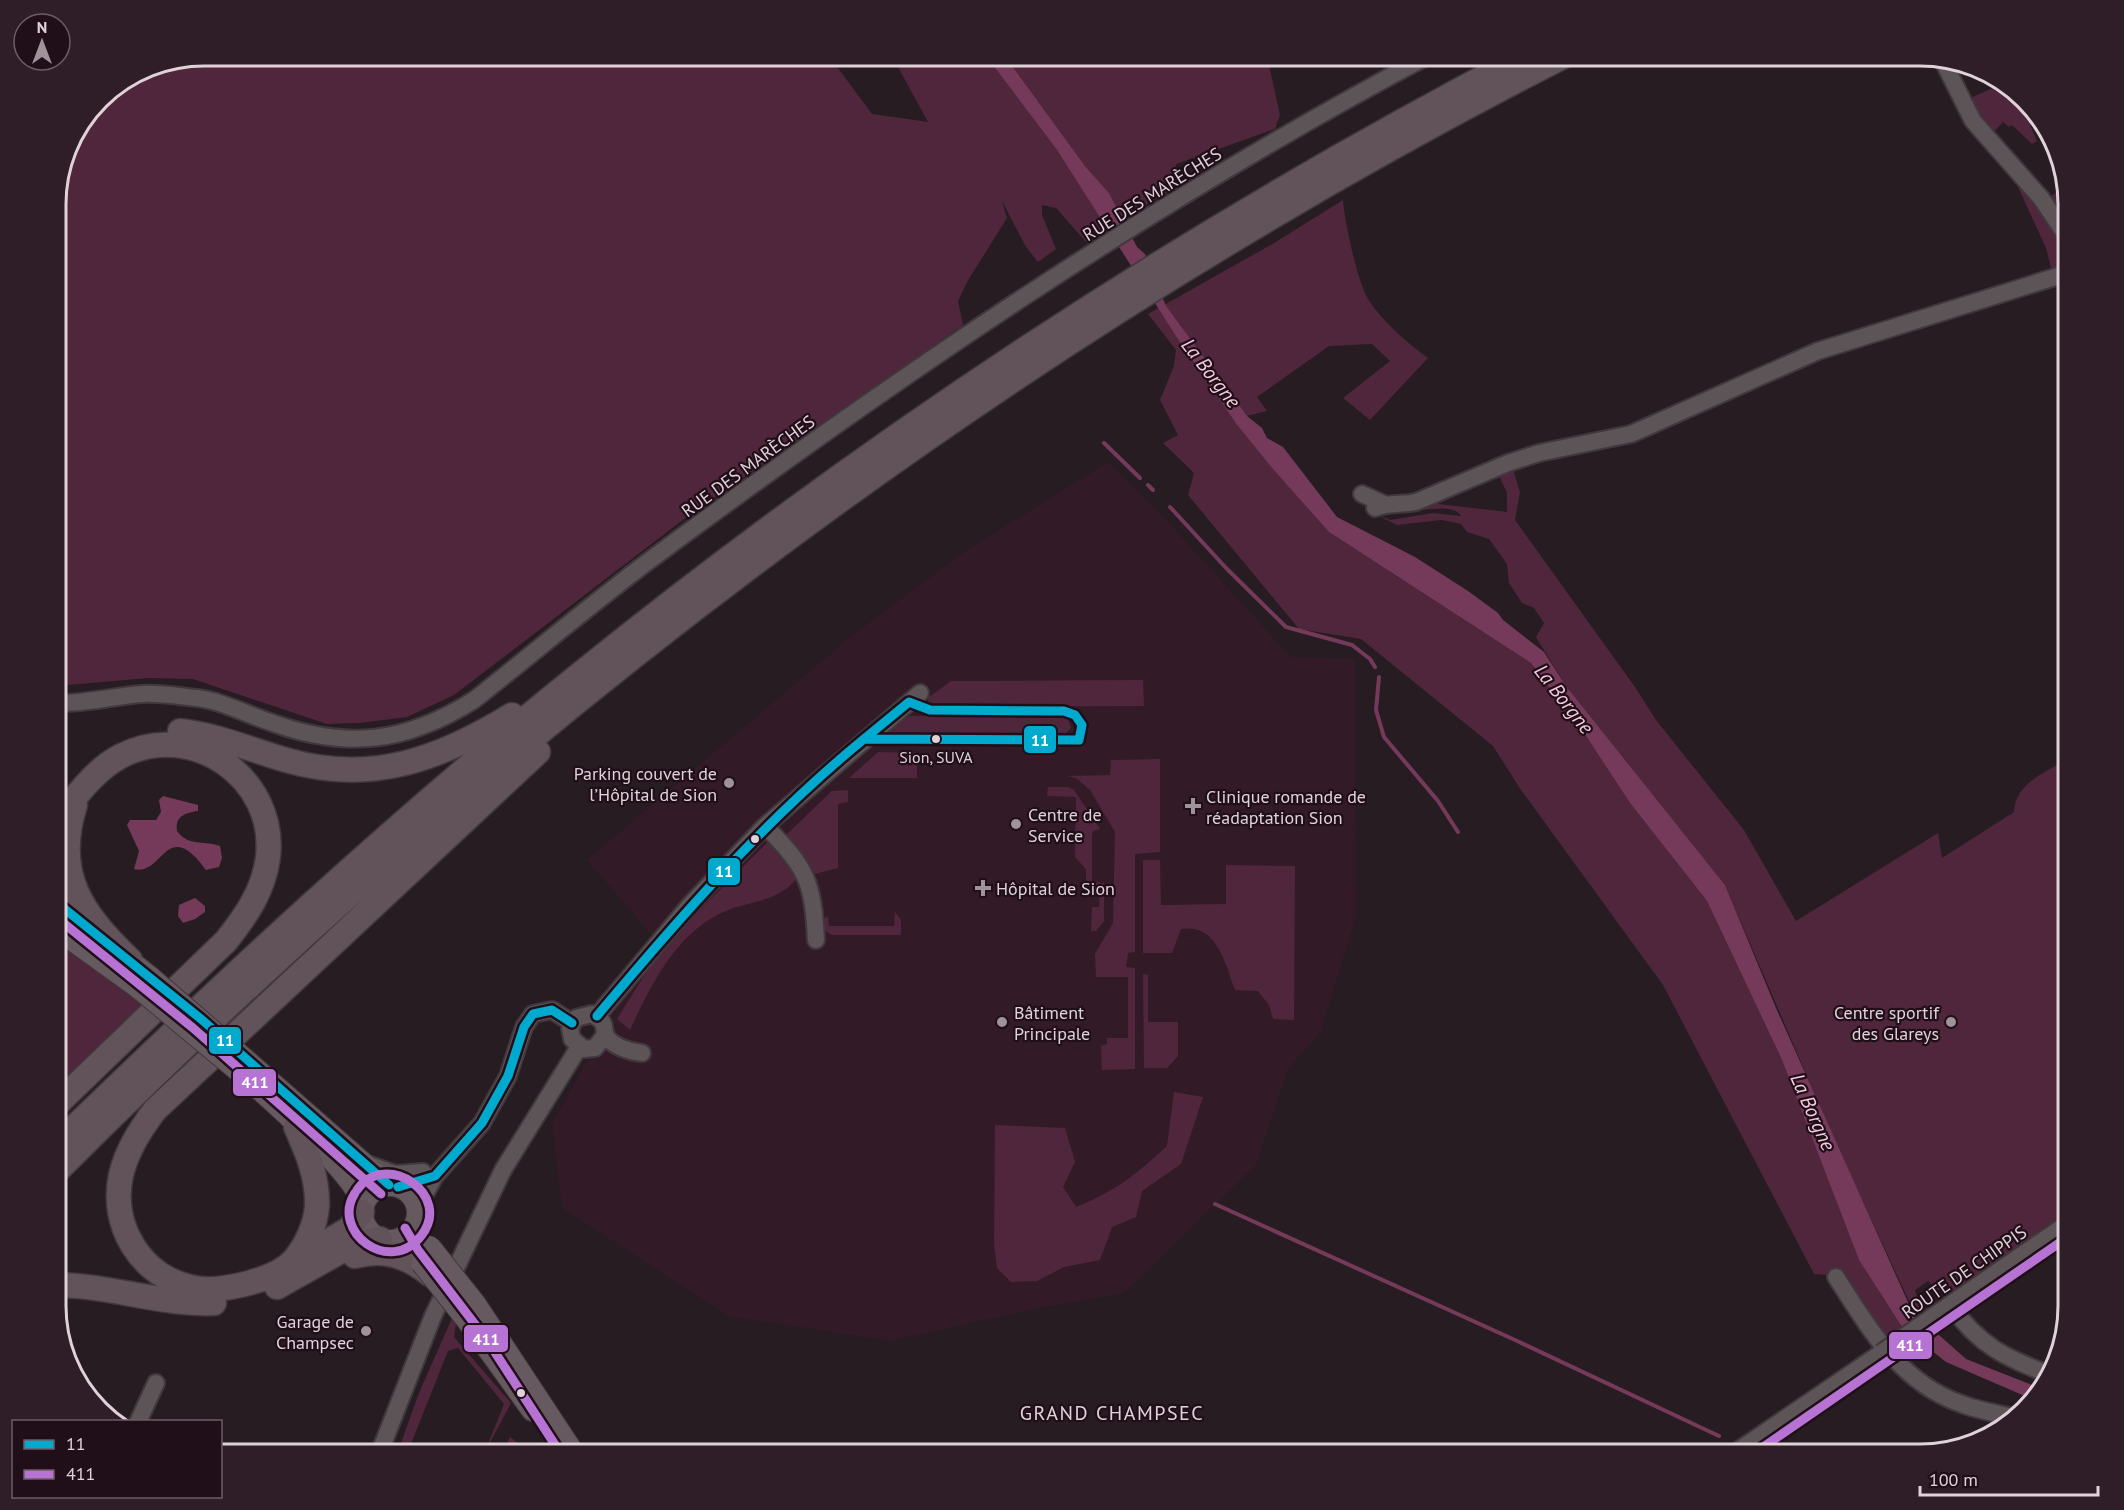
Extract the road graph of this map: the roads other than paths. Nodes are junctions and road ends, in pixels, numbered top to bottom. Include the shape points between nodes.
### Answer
1 (1410, 66) edge
2 (1507, 66) edge
3 (1545, 66) edge
4 (1947, 69) edge
5 (1253, 218) junction
6 (2058, 223) edge
7 (2058, 276) edge
8 (1046, 347) junction
9 (1362, 494) dead end
10 (694, 608) junction
11 (586, 669) junction
12 (920, 693) dead end
13 (66, 702) edge
14 (67, 799) edge
15 (765, 826) junction
16 (66, 910) edge
17 (66, 935) edge
18 (816, 940) dead end
19 (130, 960) junction
20 (145, 983) junction
21 (597, 1016) junction
22 (572, 1023) junction
23 (605, 1035) junction
24 (579, 1047) junction
25 (642, 1053) dead end
26 (244, 1067) junction
27 (66, 1095) edge
28 (296, 1127) junction
29 (66, 1136) edge
30 (356, 1157) junction
31 (454, 1157) junction
32 (66, 1162) edge
33 (435, 1176) junction
34 (394, 1186) junction
35 (363, 1208) junction
36 (416, 1215) junction
37 (2058, 1230) edge
38 (386, 1239) junction
39 (425, 1262) junction
40 (297, 1268) junction
41 (1836, 1277) dead end
42 (66, 1286) edge
43 (1950, 1305) junction
44 (471, 1313) junction
45 (2042, 1372) edge
46 (156, 1383) dead end
47 (2005, 1415) edge
48 (139, 1420) edge
49 (383, 1444) edge
50 (555, 1444) edge
51 (567, 1444) edge
52 (1749, 1444) edge

1 - 13 street, RUE DES MARÈCHES via 1223,172 1053,279 773,471 446,718 388,738 355,740 298,731 220,704 180,696 144,694
2 - 5 highway
3 - 5 highway
4 - 6 street via 1973,121 2041,198
5 - 8 highway
7 - 9 street via 1818,351 1631,434 1539,453 1416,502 1379,506
8 - 10 highway
8 - 11 highway via 876,452 756,538
10 - 32 highway via 542,728 376,870 243,991
10 - 40 highway via 177,1087 136,1137 122,1173 119,1209 131,1244 153,1269 175,1282 207,1289
11 - 14 highway via 466,741 408,764 365,770 323,768 206,735 156,732 127,739 100,753 85,765
11 - 29 highway via 455,777 300,914
12 - 15 street
14 - 19 highway via 72,884 85,912
14 - 27 highway via 128,753 159,745 191,747 226,763 245,780 266,822 268,850 258,892 226,941
15 - 18 street via 794,858 808,882 814,899
15 - 21 street via 690,905
16 - 19 main road
17 - 20 main road
19 - 20 main road
20 - 26 main road, bridge
21 - 22 street via 586,1014
21 - 23 street via 604,1024
22 - 24 street via 572,1039
22 - 31 street via 547,1010 529,1018 500,1092 482,1123
23 - 24 street via 595,1048
23 - 25 street via 629,1052
24 - 49 street via 502,1170 433,1316
26 - 28 main road
26 - 30 main road
28 - 35 main road via 351,1184
28 - 40 highway via 314,1173 317,1206
30 - 31 street via 380,1170 410,1175
30 - 34 main road
31 - 33 street
33 - 34 street
33 - 36 street
34 - 35 main road via 375,1190
34 - 36 main road via 412,1197
35 - 38 main road via 368,1230
35 - 40 highway via 346,1231
36 - 38 main road via 406,1235
36 - 39 main road
37 - 43 street, ROUTE DE CHIPPIS
38 - 39 main road
38 - 40 highway via 350,1246
39 - 40 highway via 372,1253
39 - 44 main road, bridge
39 - 44 main road, bridge
40 - 42 highway via 251,1296 205,1303
41 - 47 street via 1879,1341 1914,1377 1959,1404
43 - 45 street via 1997,1353
43 - 52 street, ROUTE DE CHIPPIS, bridge
44 - 50 main road
44 - 51 main road
46 - 48 street

